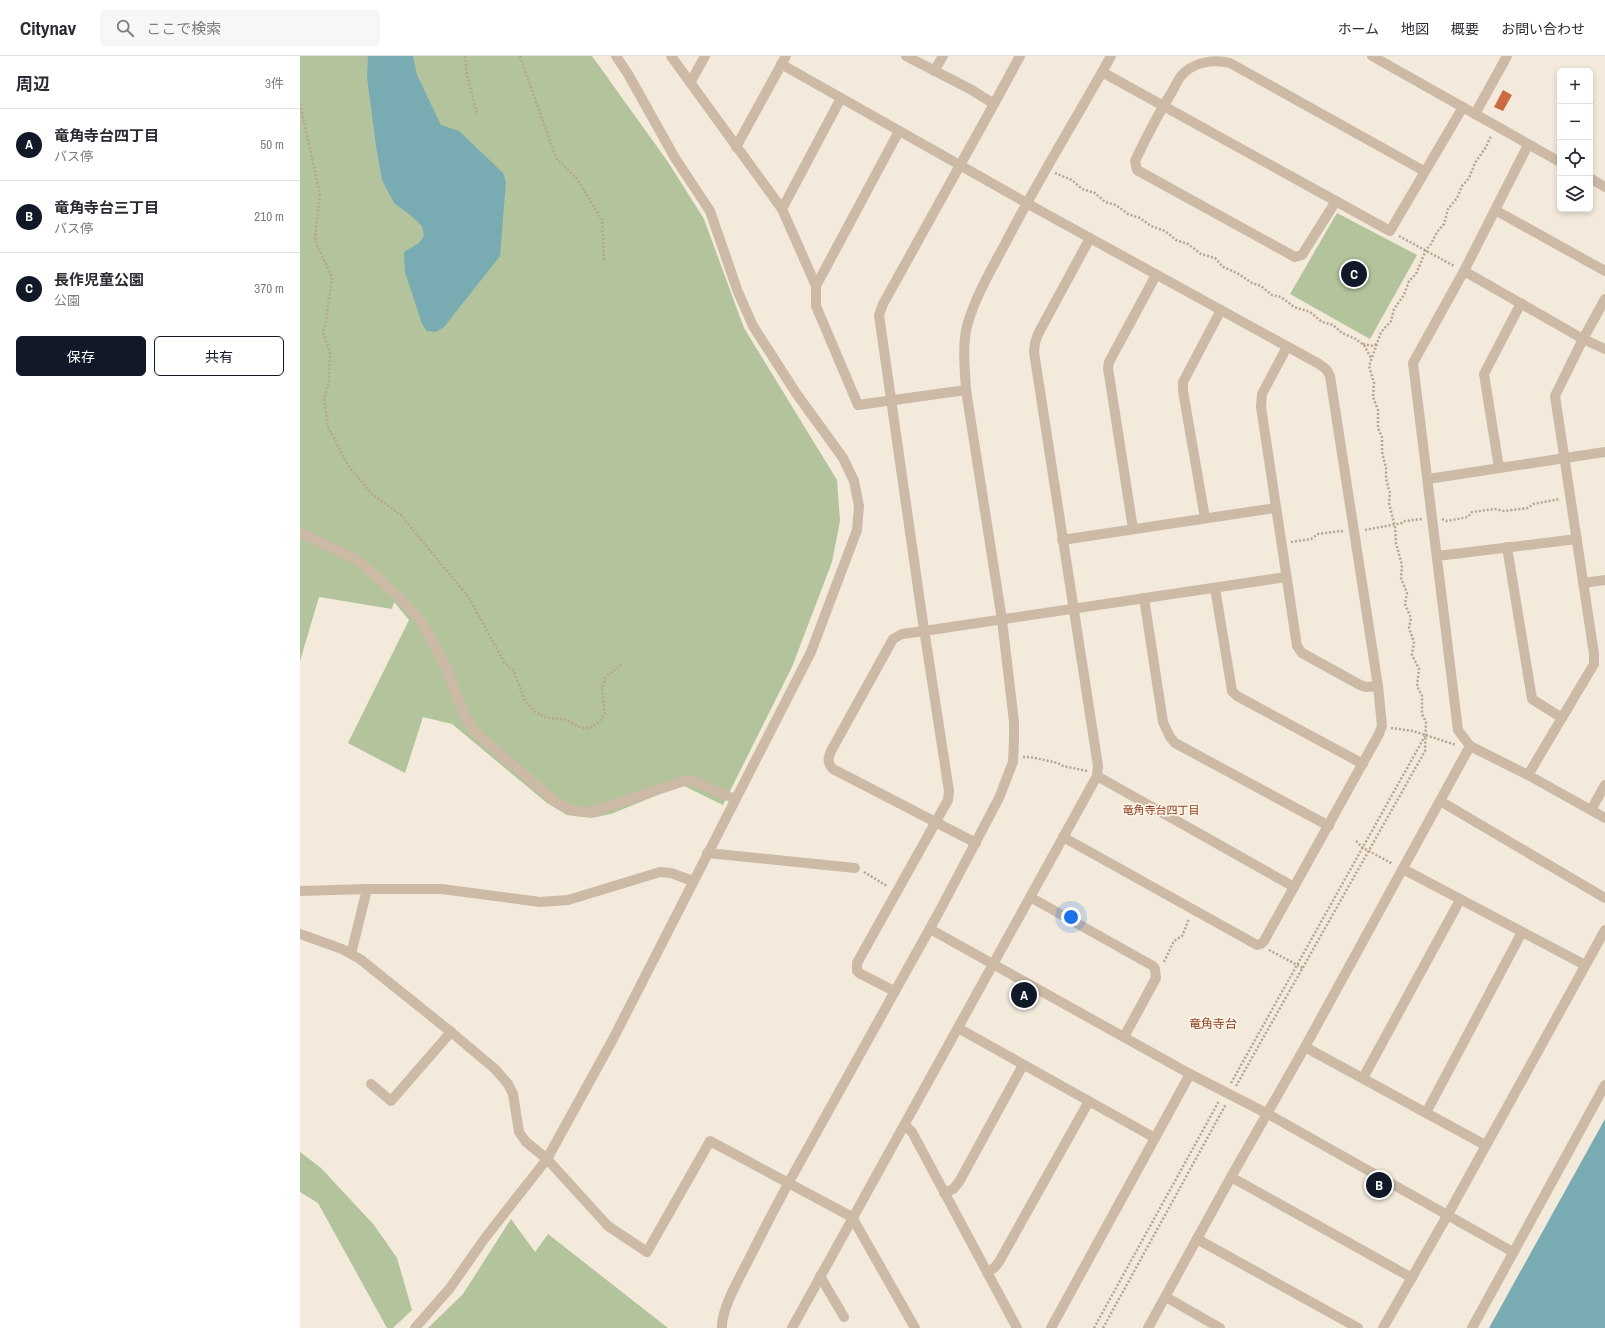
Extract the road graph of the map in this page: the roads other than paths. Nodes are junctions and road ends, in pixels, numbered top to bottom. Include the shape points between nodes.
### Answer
1 (616, 56) edge
2 (671, 56) edge
3 (705, 56) edge
4 (906, 56) edge
5 (943, 56) edge
6 (1020, 56) edge
7 (1111, 56) edge
8 (1372, 56) edge
9 (1507, 56) edge
10 (783, 60) edge
11 (934, 72) junction
12 (1102, 72) junction
13 (690, 82) junction
14 (840, 98) junction
15 (994, 104) junction
16 (1164, 105) junction
17 (1463, 107) junction
18 (1475, 114) junction
19 (899, 131) junction
20 (1528, 145) junction
21 (736, 147) junction
22 (1557, 160) edge
23 (960, 166) junction
24 (1424, 171) junction
25 (1593, 180) edge
26 (1605, 187) edge
27 (1336, 201) junction
28 (1026, 203) junction
29 (782, 209) junction
30 (1495, 210) junction
31 (1090, 238) junction
32 (1464, 271) junction
33 (1605, 271) edge
34 (1156, 275) junction
35 (816, 286) junction
36 (1605, 299) edge
37 (1521, 303) junction
38 (1221, 310) junction
39 (1583, 339) junction
40 (1287, 346) junction
41 (1605, 350) edge
42 (966, 390) junction
43 (890, 401) junction
44 (1605, 452) edge
45 (1564, 458) junction
46 (1499, 468) junction
47 (1428, 479) junction
48 (1275, 508) junction
49 (1205, 518) junction
50 (1133, 529) junction
51 (300, 533) edge
52 (1577, 539) junction
53 (1062, 540) junction
54 (1507, 547) junction
55 (1437, 556) junction
56 (1286, 577) junction
57 (1605, 580) edge
58 (1583, 583) junction
59 (1215, 588) junction
60 (1144, 598) junction
61 (1074, 608) junction
62 (1002, 620) junction
63 (924, 630) junction
64 (1378, 686) junction
65 (1562, 718) junction
66 (1470, 746) junction
67 (1363, 764) junction
68 (1528, 775) junction
69 (1097, 776) junction
70 (1605, 785) edge
71 (735, 799) junction
72 (1440, 801) junction
73 (1591, 810) junction
74 (1605, 818) edge
75 (935, 822) junction
76 (1329, 826) junction
77 (1064, 837) junction
78 (976, 843) junction
79 (707, 853) junction
80 (858, 868) road end
81 (1402, 869) junction
82 (693, 881) junction
83 (1294, 887) junction
84 (367, 889) junction
85 (300, 891) edge
86 (1030, 897) junction
87 (1605, 898) edge
88 (1460, 900) junction
89 (930, 929) junction
90 (1605, 930) edge
91 (1522, 932) junction
92 (300, 934) edge
93 (351, 954) junction
94 (993, 964) junction
95 (1585, 965) junction
96 (894, 991) junction
97 (958, 1028) junction
98 (451, 1032) junction
99 (1124, 1037) junction
100 (1305, 1047) junction
101 (1023, 1065) junction
102 (1190, 1074) junction
103 (1363, 1078) junction
104 (371, 1084) dead end
105 (1605, 1084) edge
106 (1089, 1101) junction
107 (1426, 1113) junction
108 (1268, 1114) junction
109 (905, 1125) junction
110 (1155, 1138) junction
111 (1485, 1145) junction
112 (547, 1159) junction
113 (1230, 1177) junction
114 (788, 1182) junction
115 (944, 1193) junction
116 (1447, 1216) junction
117 (852, 1217) junction
118 (1197, 1239) junction
119 (1513, 1252) junction
120 (987, 1273) junction
121 (820, 1276) junction
122 (1412, 1278) junction
123 (1166, 1297) junction
124 (844, 1317) dead end
125 (415, 1328) edge
126 (722, 1328) edge
127 (792, 1328) edge
128 (915, 1328) edge
129 (1017, 1328) edge
130 (1051, 1328) edge
131 (1148, 1328) edge
132 (1220, 1328) edge
133 (1358, 1328) edge
134 (1383, 1328) edge
135 (1472, 1328) edge

1 - 71 street via 675,158 710,211 738,292 753,326 796,393 843,458 854,481 859,506 857,530 810,652
2 - 13 street
3 - 13 street
4 - 11 street
5 - 11 street
6 - 15 street
7 - 12 street
8 - 17 street
9 - 18 street
10 - 14 street
10 - 21 street
11 - 15 street
12 - 16 street
12 - 28 street
13 - 21 street
14 - 19 street
14 - 29 street
15 - 23 street
16 - 24 street via 1182,76 1193,67 1208,61 1220,60 1230,63
16 - 27 street
16 - 27 street via 1135,161 1137,170 1295,257 1302,255
17 - 18 street
17 - 24 street
18 - 20 street
19 - 23 street
19 - 35 street
20 - 22 street
20 - 30 street
21 - 29 street
23 - 28 street
23 - 43 street via 880,309 879,322
24 - 27 street via 1390,231
25 - 26 street
28 - 31 street
28 - 42 street via 980,293 969,321 965,346
29 - 35 street
30 - 32 street
30 - 33 street
31 - 34 street
31 - 53 street via 1038,334 1034,352
32 - 37 street
32 - 47 street via 1413,363
34 - 38 street
34 - 50 street via 1108,362
35 - 43 street via 816,306 858,405
36 - 39 street
37 - 39 street
37 - 46 street via 1484,374
38 - 40 street
38 - 49 street via 1183,382
39 - 41 street
39 - 45 street via 1555,396
40 - 48 street via 1260,400
40 - 64 street via 1319,364 1330,376
42 - 43 street
42 - 62 street
43 - 63 street
44 - 45 street
45 - 46 street
45 - 52 street
46 - 47 street
47 - 55 street
48 - 49 street
48 - 56 street
49 - 50 street
50 - 53 street
51 - 71 street via 356,559 399,597 421,621 447,669 464,715 474,730 557,803 574,811 591,812 684,781 693,781
52 - 54 street
52 - 58 street
53 - 61 street
54 - 55 street
54 - 65 street via 1532,700
55 - 66 street via 1458,730
56 - 59 street
56 - 64 street via 1299,650 1360,685
57 - 58 street
58 - 65 street via 1594,664
59 - 60 street
59 - 67 street via 1232,690 1237,696
60 - 61 street
60 - 76 street via 1164,722 1170,737 1175,743
61 - 62 street
61 - 69 street via 1098,766
62 - 63 street
62 - 78 street via 1014,722 1013,762 1006,784
63 - 75 street via 950,790 948,800
63 - 75 street via 902,634 890,643 831,750 828,760 833,769
64 - 67 street via 1382,726
65 - 68 street
66 - 68 street
66 - 72 street
67 - 76 street
68 - 73 street
69 - 77 street
69 - 83 street
70 - 73 street
71 - 79 street
72 - 81 street
72 - 87 street
73 - 74 street
75 - 78 street
75 - 96 street via 857,963 859,974
76 - 83 street
77 - 83 street via 1257,945 1264,941
77 - 86 street
78 - 89 street
79 - 80 street
79 - 82 street
81 - 88 street
81 - 100 street
82 - 84 street via 660,872 568,900 540,902 442,890
82 - 112 street via 613,1039
84 - 85 street
84 - 93 street
86 - 94 street
86 - 99 street via 1156,969 1156,978
88 - 91 street
88 - 103 street
89 - 94 street
89 - 96 street
90 - 95 street
91 - 95 street
91 - 107 street
92 - 93 street
93 - 98 street via 381,974
94 - 97 street
94 - 99 street
95 - 111 street
96 - 114 street
97 - 101 street
97 - 109 street
98 - 104 street via 391,1101
98 - 112 street via 495,1069 508,1084 513,1094 519,1132 526,1142
99 - 102 street
100 - 103 street
100 - 108 street
101 - 106 street
101 - 115 street via 959,1182 953,1189
102 - 108 street
102 - 110 street
103 - 107 street
105 - 119 street
106 - 110 street
106 - 120 street via 999,1262
107 - 111 street
108 - 113 street
108 - 116 street
109 - 115 street via 912,1132
109 - 117 street
110 - 130 street
111 - 116 street
112 - 114 street via 608,1226 647,1252 710,1141
112 - 125 street via 485,1238 450,1288
113 - 118 street
113 - 122 street
114 - 117 street
114 - 126 street via 732,1291
115 - 120 street
116 - 119 street
116 - 122 street
117 - 121 street
117 - 128 street
118 - 123 street
118 - 133 street
119 - 135 street
120 - 129 street
121 - 124 street
121 - 127 street
122 - 134 street
123 - 131 street
123 - 132 street

